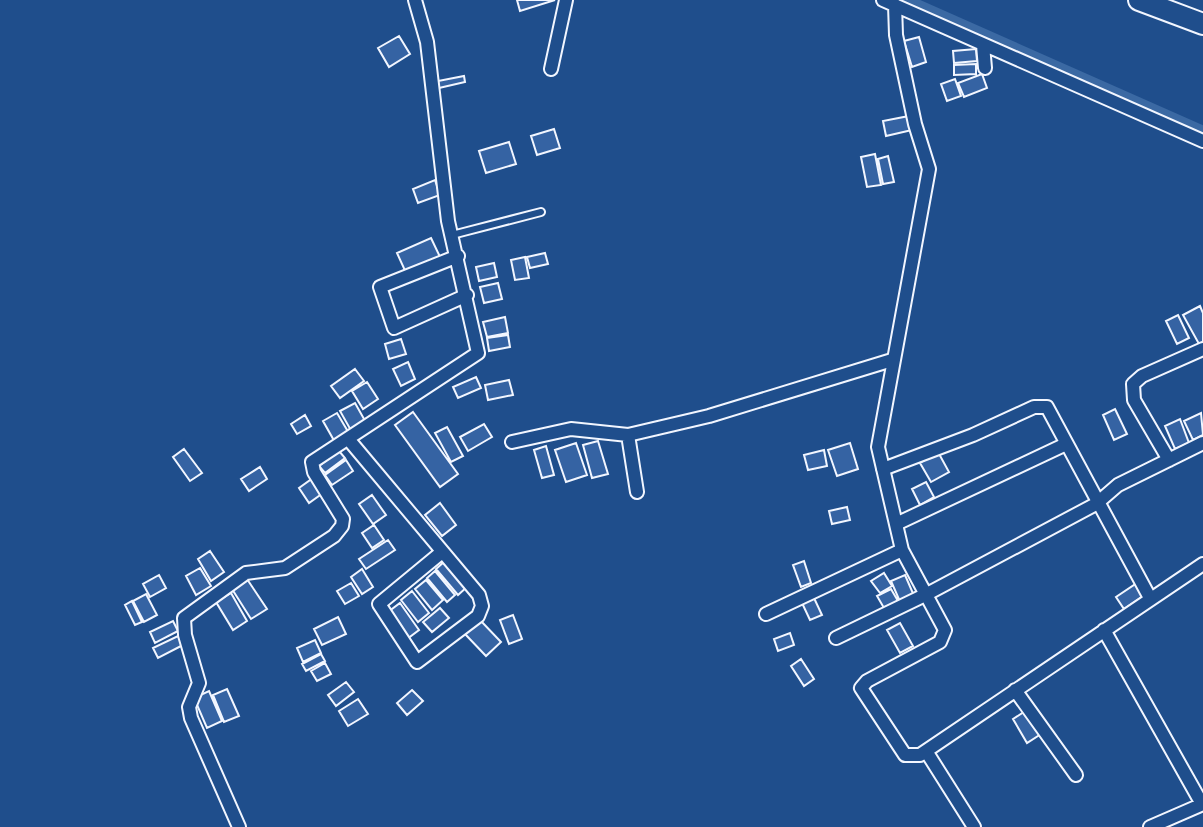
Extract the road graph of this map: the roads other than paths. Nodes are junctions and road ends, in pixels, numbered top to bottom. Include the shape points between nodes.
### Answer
1 (415, 0) edge
2 (566, 0) edge
3 (1139, 0) edge
4 (889, 2) edge
5 (1203, 24) edge
6 (983, 45) junction
7 (985, 68) dead end
8 (551, 69) dead end
9 (1203, 141) edge
10 (541, 212) dead end
11 (452, 235) junction
12 (458, 256) junction
13 (467, 295) junction
14 (1203, 349) edge
15 (892, 360) junction
16 (628, 435) junction
17 (349, 440) junction
18 (512, 442) dead end
19 (1203, 443) edge
20 (1064, 445) junction
21 (1169, 460) junction
22 (883, 469) junction
23 (637, 492) dead end
24 (1096, 504) junction
25 (896, 524) junction
26 (902, 550) junction
27 (442, 552) junction
28 (1203, 564) edge
29 (927, 594) junction
30 (1150, 598) junction
31 (766, 614) dead end
32 (1104, 630) junction
33 (836, 638) dead end
34 (1015, 690) junction
35 (926, 751) junction
36 (1076, 775) dead end
37 (1203, 804) edge
38 (239, 827) edge
39 (974, 827) edge
40 (1150, 827) edge

1 - 11 street via 427,42
2 - 8 street
3 - 5 main road
4 - 6 street
4 - 15 street via 929,169
6 - 7 street
6 - 9 street
10 - 11 lane
11 - 12 street
12 - 13 street
12 - 13 street via 380,287 394,328
13 - 17 street via 479,344 475,357
14 - 21 street via 1133,384 1134,400
15 - 16 street
15 - 22 street via 878,447
16 - 18 street via 571,429
16 - 23 street
17 - 27 street
17 - 38 street via 320,454 312,464 343,519 340,531 285,568 246,573 184,618 199,683 189,707 191,718
19 - 21 street
20 - 22 street via 1050,410 1038,406
20 - 24 street
20 - 25 street
21 - 24 street via 1118,485
22 - 25 street
24 - 29 street
24 - 30 street
25 - 26 street
26 - 29 street
26 - 31 street
27 - 27 street via 379,604 417,662 482,609 479,595
28 - 30 street
29 - 33 street
29 - 35 street via 945,630 940,642 878,673 861,688 905,755
30 - 32 street
32 - 34 street
32 - 37 street
34 - 35 street
34 - 36 street
35 - 39 street
37 - 40 street

